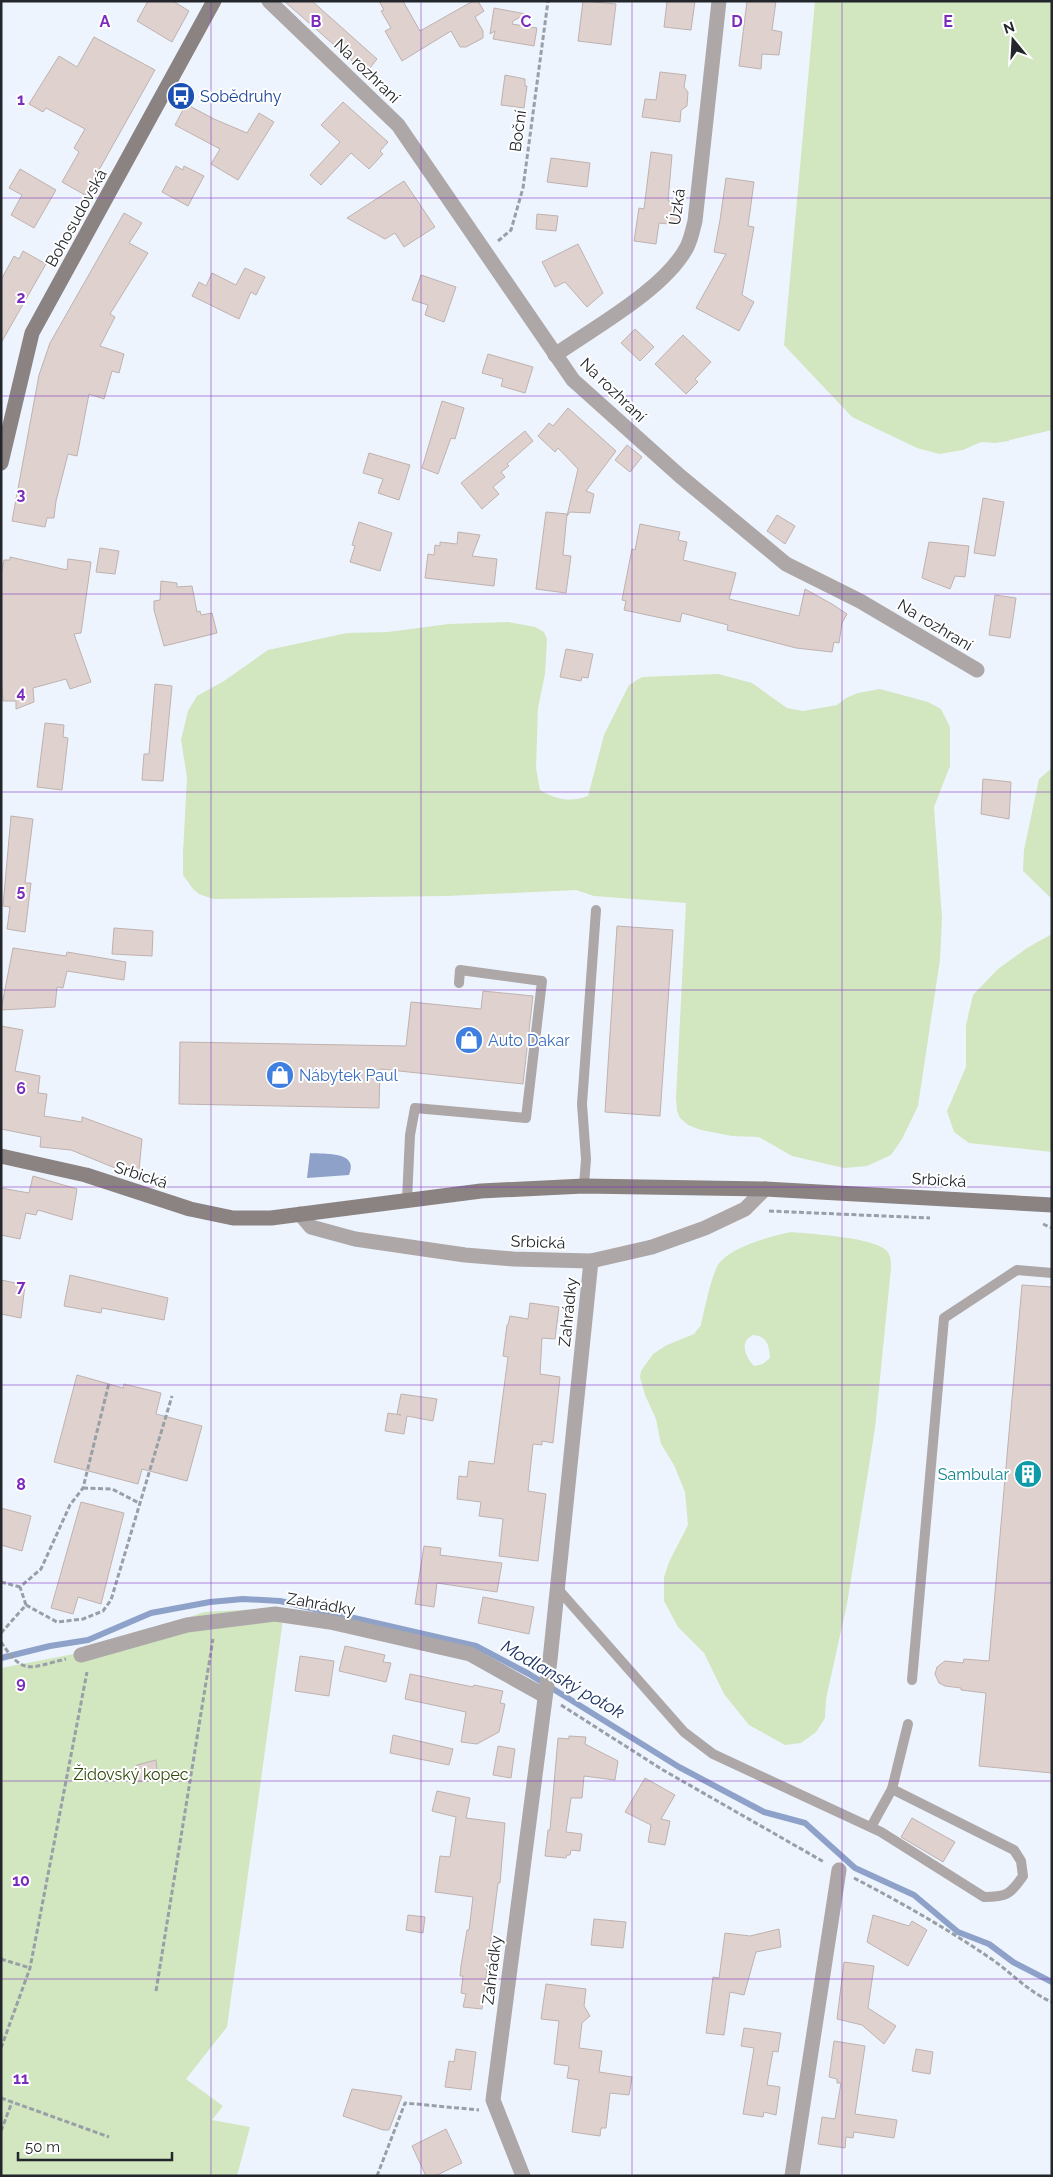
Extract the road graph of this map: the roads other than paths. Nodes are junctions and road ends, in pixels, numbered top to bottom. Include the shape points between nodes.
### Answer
1 (269, 1) edge
2 (719, 1) edge
3 (210, 3) edge
4 (555, 355) junction
5 (1, 463) edge
6 (977, 670) dead end
7 (596, 910) dead end
8 (459, 983) dead end
9 (1, 1156) edge
10 (584, 1186) junction
11 (765, 1189) junction
12 (407, 1200) junction
13 (1052, 1204) edge
14 (300, 1214) junction
15 (591, 1261) junction
16 (1052, 1273) edge
17 (557, 1588) junction
18 (81, 1655) road end
19 (912, 1680) dead end
20 (545, 1696) junction
21 (908, 1724) dead end
22 (892, 1789) junction
23 (871, 1827) junction
24 (839, 1870) road end
25 (523, 2176) edge
26 (792, 2176) edge

1 - 4 street, Na rozhraní via 398,125
2 - 4 street, Úzká via 695,221 688,245 671,270 628,305
3 - 5 street, Bohosudovská via 32,333
4 - 6 street, Na rozhraní via 580,386 680,476 786,564 860,601
7 - 10 lane via 582,1104 586,1159
8 - 12 lane via 460,970 542,981 526,1118 415,1108 410,1135
9 - 14 street, Srbická via 86,1175 212,1215 249,1219
10 - 11 street, Srbická
10 - 12 street, Srbická via 490,1190
11 - 13 street, Srbická
11 - 15 street, Srbická via 745,1210 705,1228 652,1247
12 - 14 street, Srbická
14 - 15 street, Srbická via 311,1226 354,1239 465,1255
15 - 17 street, Zahrádky
16 - 19 lane via 1017,1270 944,1318
17 - 20 street, Zahrádky
17 - 23 lane via 684,1732 713,1754
18 - 20 street, Zahrádky via 187,1625 275,1614 330,1622 470,1654
20 - 25 street, Zahrádky via 493,2100
21 - 22 lane
22 - 23 lane
22 - 23 lane via 1014,1850 1021,1861 1023,1876 1004,1897 984,1897
24 - 26 street

